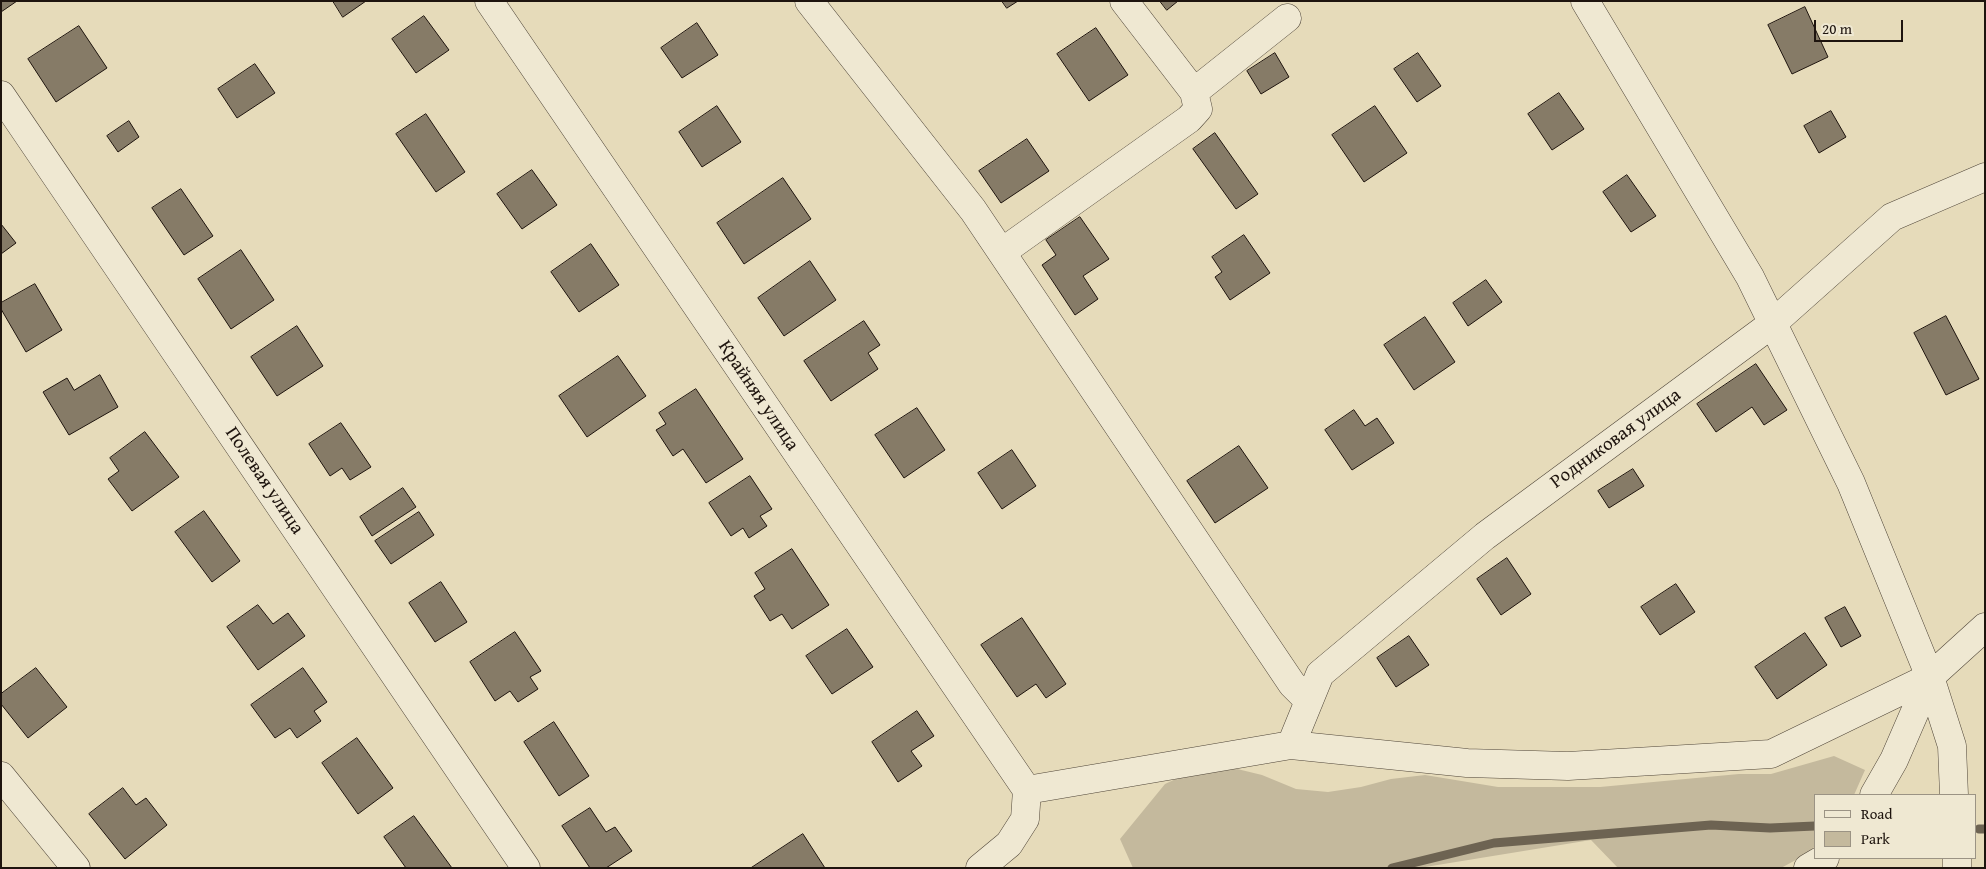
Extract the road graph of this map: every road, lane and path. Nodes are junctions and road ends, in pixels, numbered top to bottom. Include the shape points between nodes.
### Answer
1 (489, 1) edge
2 (809, 1) edge
3 (1124, 1) edge
4 (1585, 1) edge
5 (1287, 18) dead end
6 (1194, 92) junction
7 (1, 95) edge
8 (1985, 176) edge
9 (1002, 252) junction
10 (1772, 324) junction
11 (1985, 627) edge
12 (1930, 677) junction
13 (1309, 701) junction
14 (1291, 745) junction
15 (1, 776) edge
16 (1027, 790) junction
17 (1875, 794) edge
18 (1954, 794) edge
19 (1823, 859) edge
20 (76, 868) edge
21 (526, 868) edge
22 (980, 868) edge
23 (1808, 868) edge

1 - 16 street, Крайняя улица
2 - 9 street via 973,210
3 - 6 street
4 - 10 street via 1750,277
5 - 6 street
6 - 9 street via 1198,109 1189,119
7 - 21 street, Полевая улица
8 - 10 street, Родниковая улица via 1892,217
9 - 13 street via 1292,684
10 - 12 street via 1851,483
10 - 13 street, Родниковая улица via 1485,536 1320,674
11 - 12 street
12 - 14 street via 1771,754 1568,766 1467,763
12 - 17 street via 1894,760
12 - 18 street via 1952,746
13 - 14 street, Родниковая улица
14 - 16 street
15 - 20 street
16 - 22 street via 1025,819 1009,844
19 - 23 street

